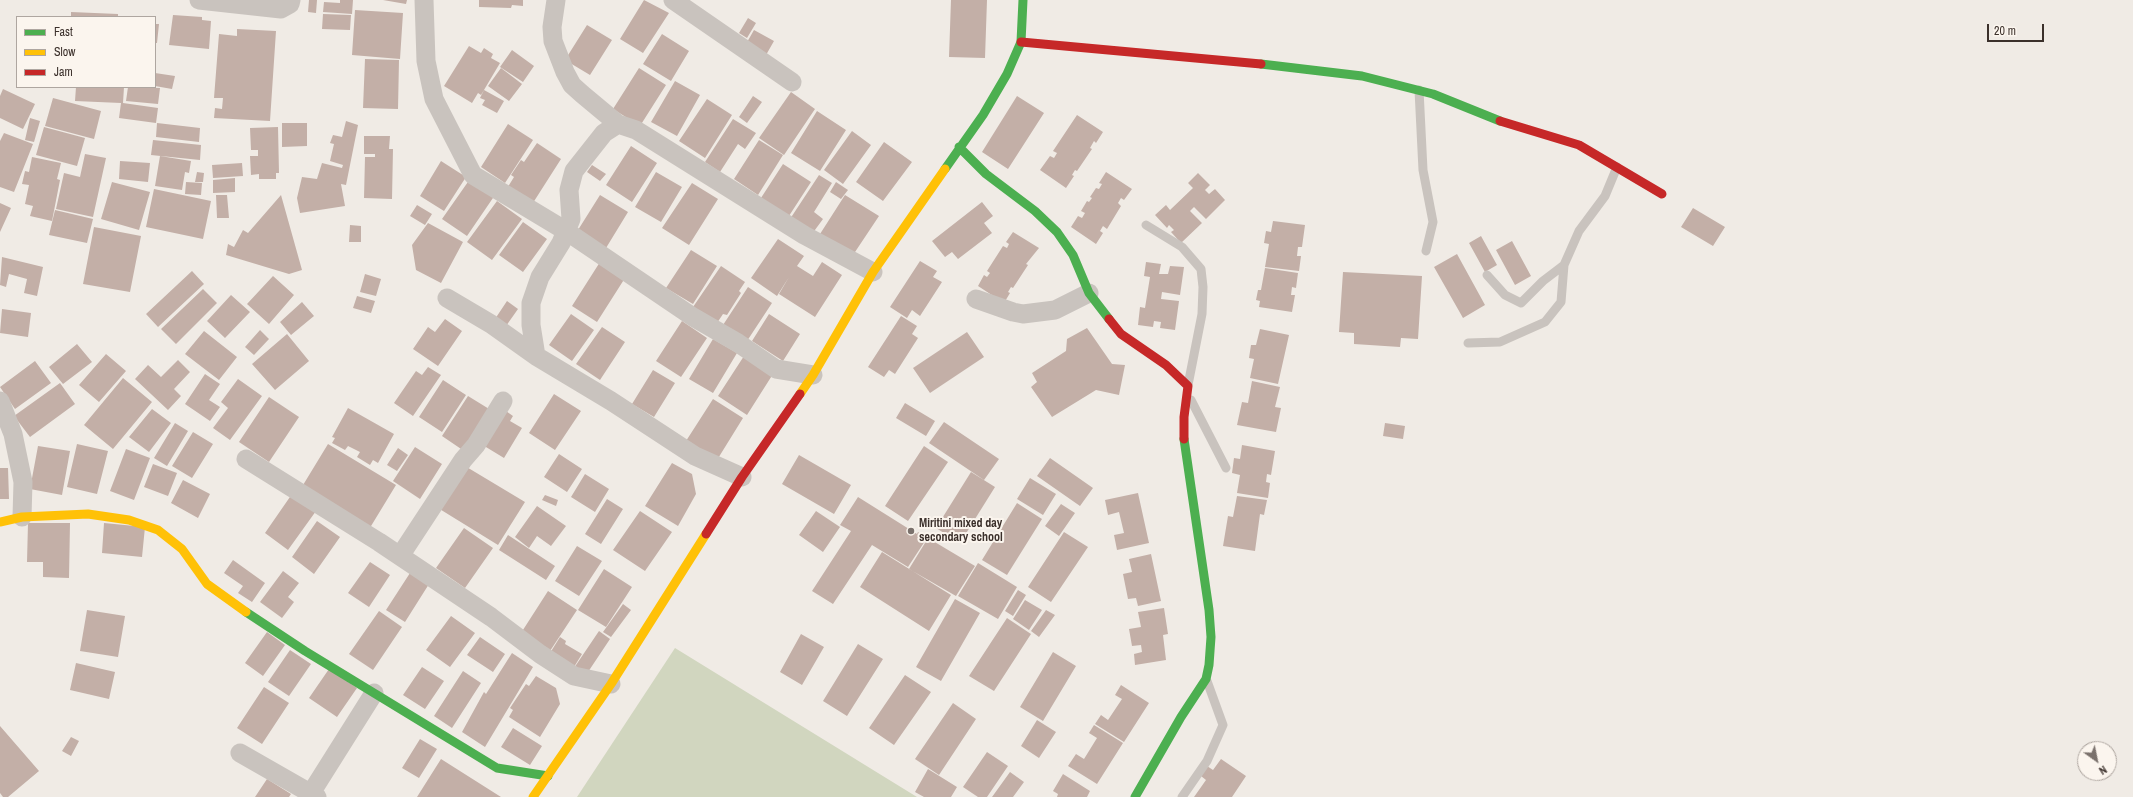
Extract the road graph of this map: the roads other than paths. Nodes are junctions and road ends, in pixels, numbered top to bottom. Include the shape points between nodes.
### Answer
1 (199, 0) edge
2 (291, 0) edge
3 (424, 0) edge
4 (556, 0) edge
5 (673, 0) edge
6 (1023, 0) edge
7 (1021, 42) junction
8 (792, 82) dead end
9 (1419, 90) junction
10 (618, 124) junction
11 (959, 147) junction
12 (1617, 167) junction
13 (1662, 194) dead end
14 (1146, 225) dead end
15 (566, 231) junction
16 (1426, 251) dead end
17 (1564, 265) junction
18 (873, 272) junction
19 (1487, 275) dead end
20 (1089, 293) junction
21 (447, 298) dead end
22 (976, 298) dead end
23 (1468, 343) dead end
24 (536, 356) junction
25 (813, 375) junction
26 (1187, 389) junction
27 (0, 401) edge
28 (503, 401) dead end
29 (246, 459) dead end
30 (1226, 468) dead end
31 (742, 477) junction
32 (22, 517) junction
33 (0, 522) edge
34 (400, 556) junction
35 (1206, 679) junction
36 (611, 684) junction
37 (374, 693) junction
38 (240, 753) dead end
39 (548, 776) junction
40 (314, 795) edge
41 (533, 797) edge
42 (1135, 797) edge
43 (1182, 797) edge

1 - 2 street via 281,9 290,4
3 - 15 street via 426,61 434,99 473,175
4 - 10 street via 552,27 553,41 564,72 572,85
5 - 8 street
6 - 7 street
7 - 9 street via 1294,67 1362,76
7 - 11 street via 1007,74 987,108
9 - 12 street via 1497,120 1579,145
9 - 16 lane via 1423,170 1433,222
10 - 15 street via 604,133 574,171 569,190 571,219
10 - 18 street via 636,130 804,235
11 - 18 street
11 - 20 street via 986,174 1035,211 1057,232 1073,255
12 - 13 street
12 - 17 lane via 1605,196 1578,231
14 - 26 lane via 1182,247 1201,269 1202,314
15 - 24 street via 540,277 531,303 531,325
15 - 25 street via 693,317 776,369
17 - 19 lane via 1521,303 1505,295
17 - 23 lane via 1561,302 1545,322 1500,342
18 - 25 street
20 - 22 street via 1055,310 1023,314
20 - 26 street via 1121,334 1166,365
21 - 24 street via 491,324
24 - 31 street via 695,456
25 - 31 street
26 - 30 lane
26 - 35 street via 1184,446 1211,637
27 - 32 street via 13,434 23,482
28 - 34 street
29 - 34 street
31 - 36 street
32 - 33 street
32 - 37 street via 88,514 129,520 158,530 182,549 207,584 236,606
34 - 36 street via 574,676
35 - 42 street
35 - 43 lane via 1223,725 1207,761
36 - 39 street
37 - 39 street via 497,768
37 - 40 street
38 - 40 street
39 - 41 street

